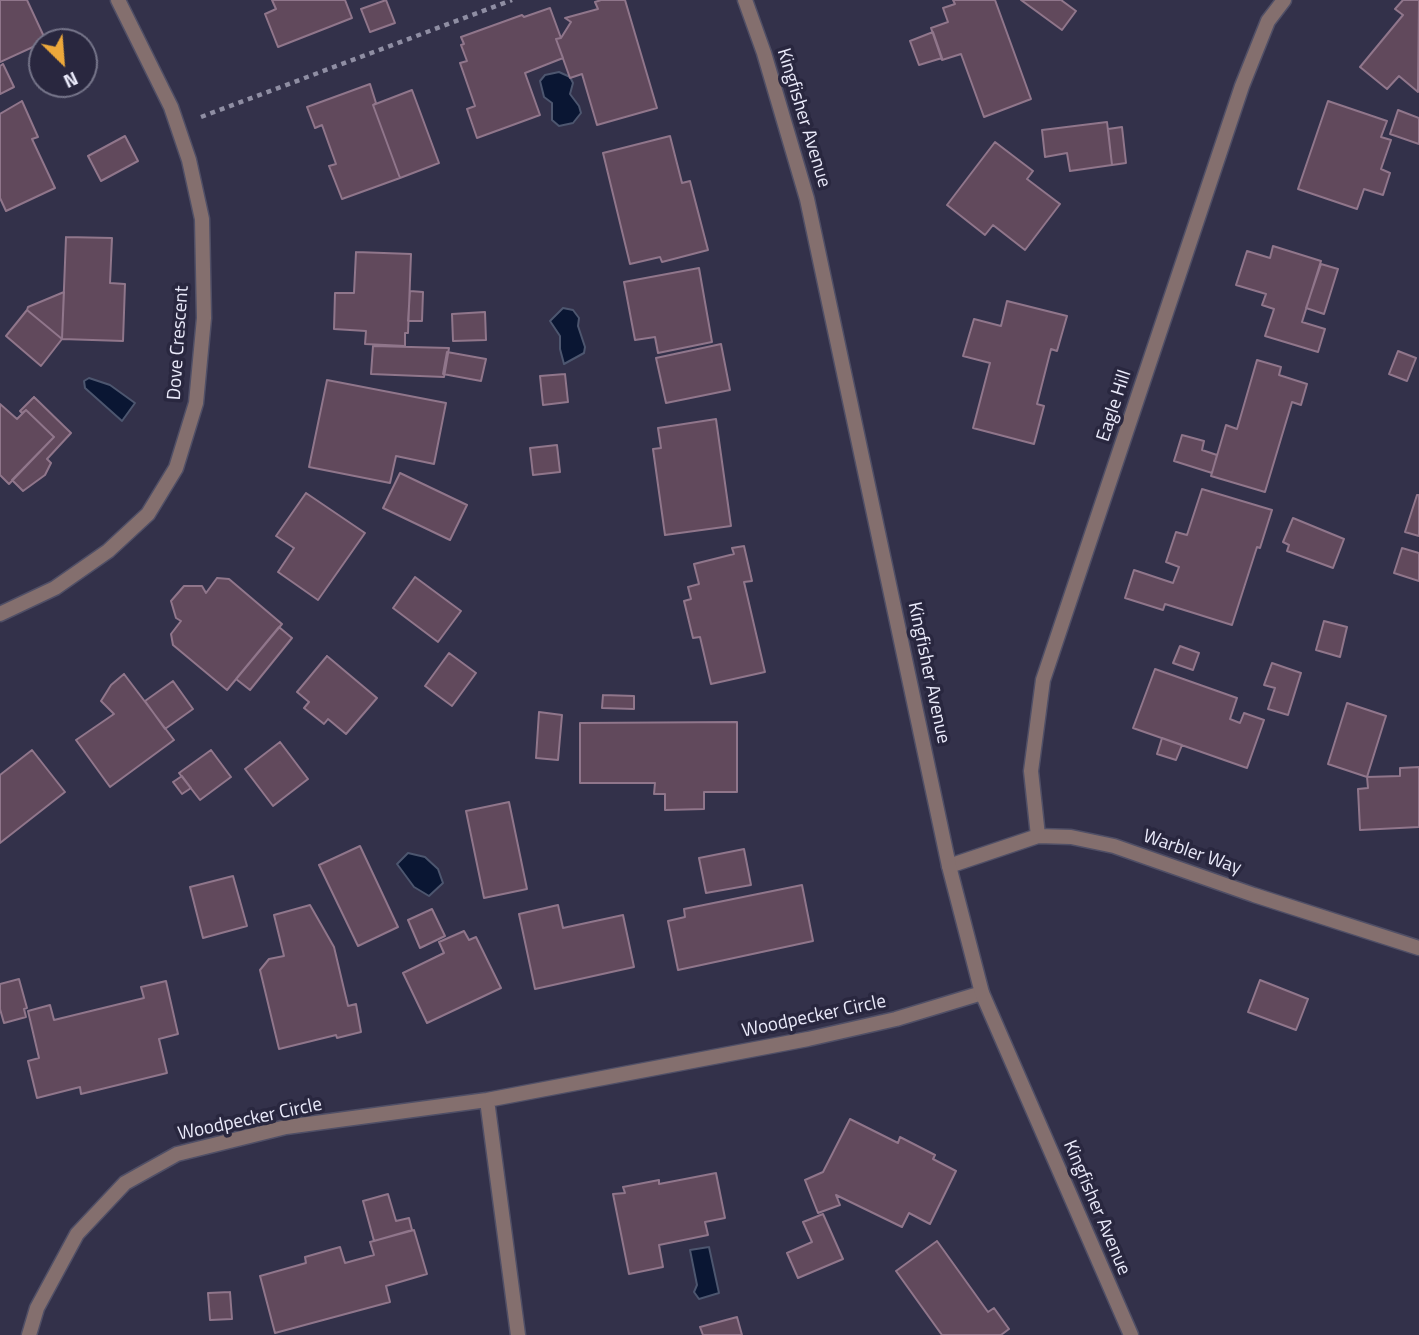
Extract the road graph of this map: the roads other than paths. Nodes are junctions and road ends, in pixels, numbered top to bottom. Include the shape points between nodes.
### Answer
1 (118, 0) edge
2 (745, 0) edge
3 (1284, 0) edge
4 (0, 614) edge
5 (1038, 836) junction
6 (949, 866) junction
7 (1419, 948) edge
8 (982, 993) junction
9 (487, 1100) junction
10 (29, 1335) edge
11 (518, 1335) edge
12 (1130, 1335) edge

1 - 4 street, Dove Crescent via 171,107 202,219 204,318 196,403 176,468 148,514 108,551 55,588
2 - 6 street, Kingfisher Avenue via 807,199
3 - 5 street, Eagle Hill via 1268,21 1242,86 1043,680 1031,771
5 - 6 street, Warbler Way
5 - 7 street, Warbler Way via 1114,846
6 - 8 street, Kingfisher Avenue
8 - 9 street, Woodpecker Circle via 808,1040
8 - 12 street, Kingfisher Avenue
9 - 10 street, Woodpecker Circle via 286,1127 177,1154 125,1183 77,1234 37,1308
9 - 11 street

